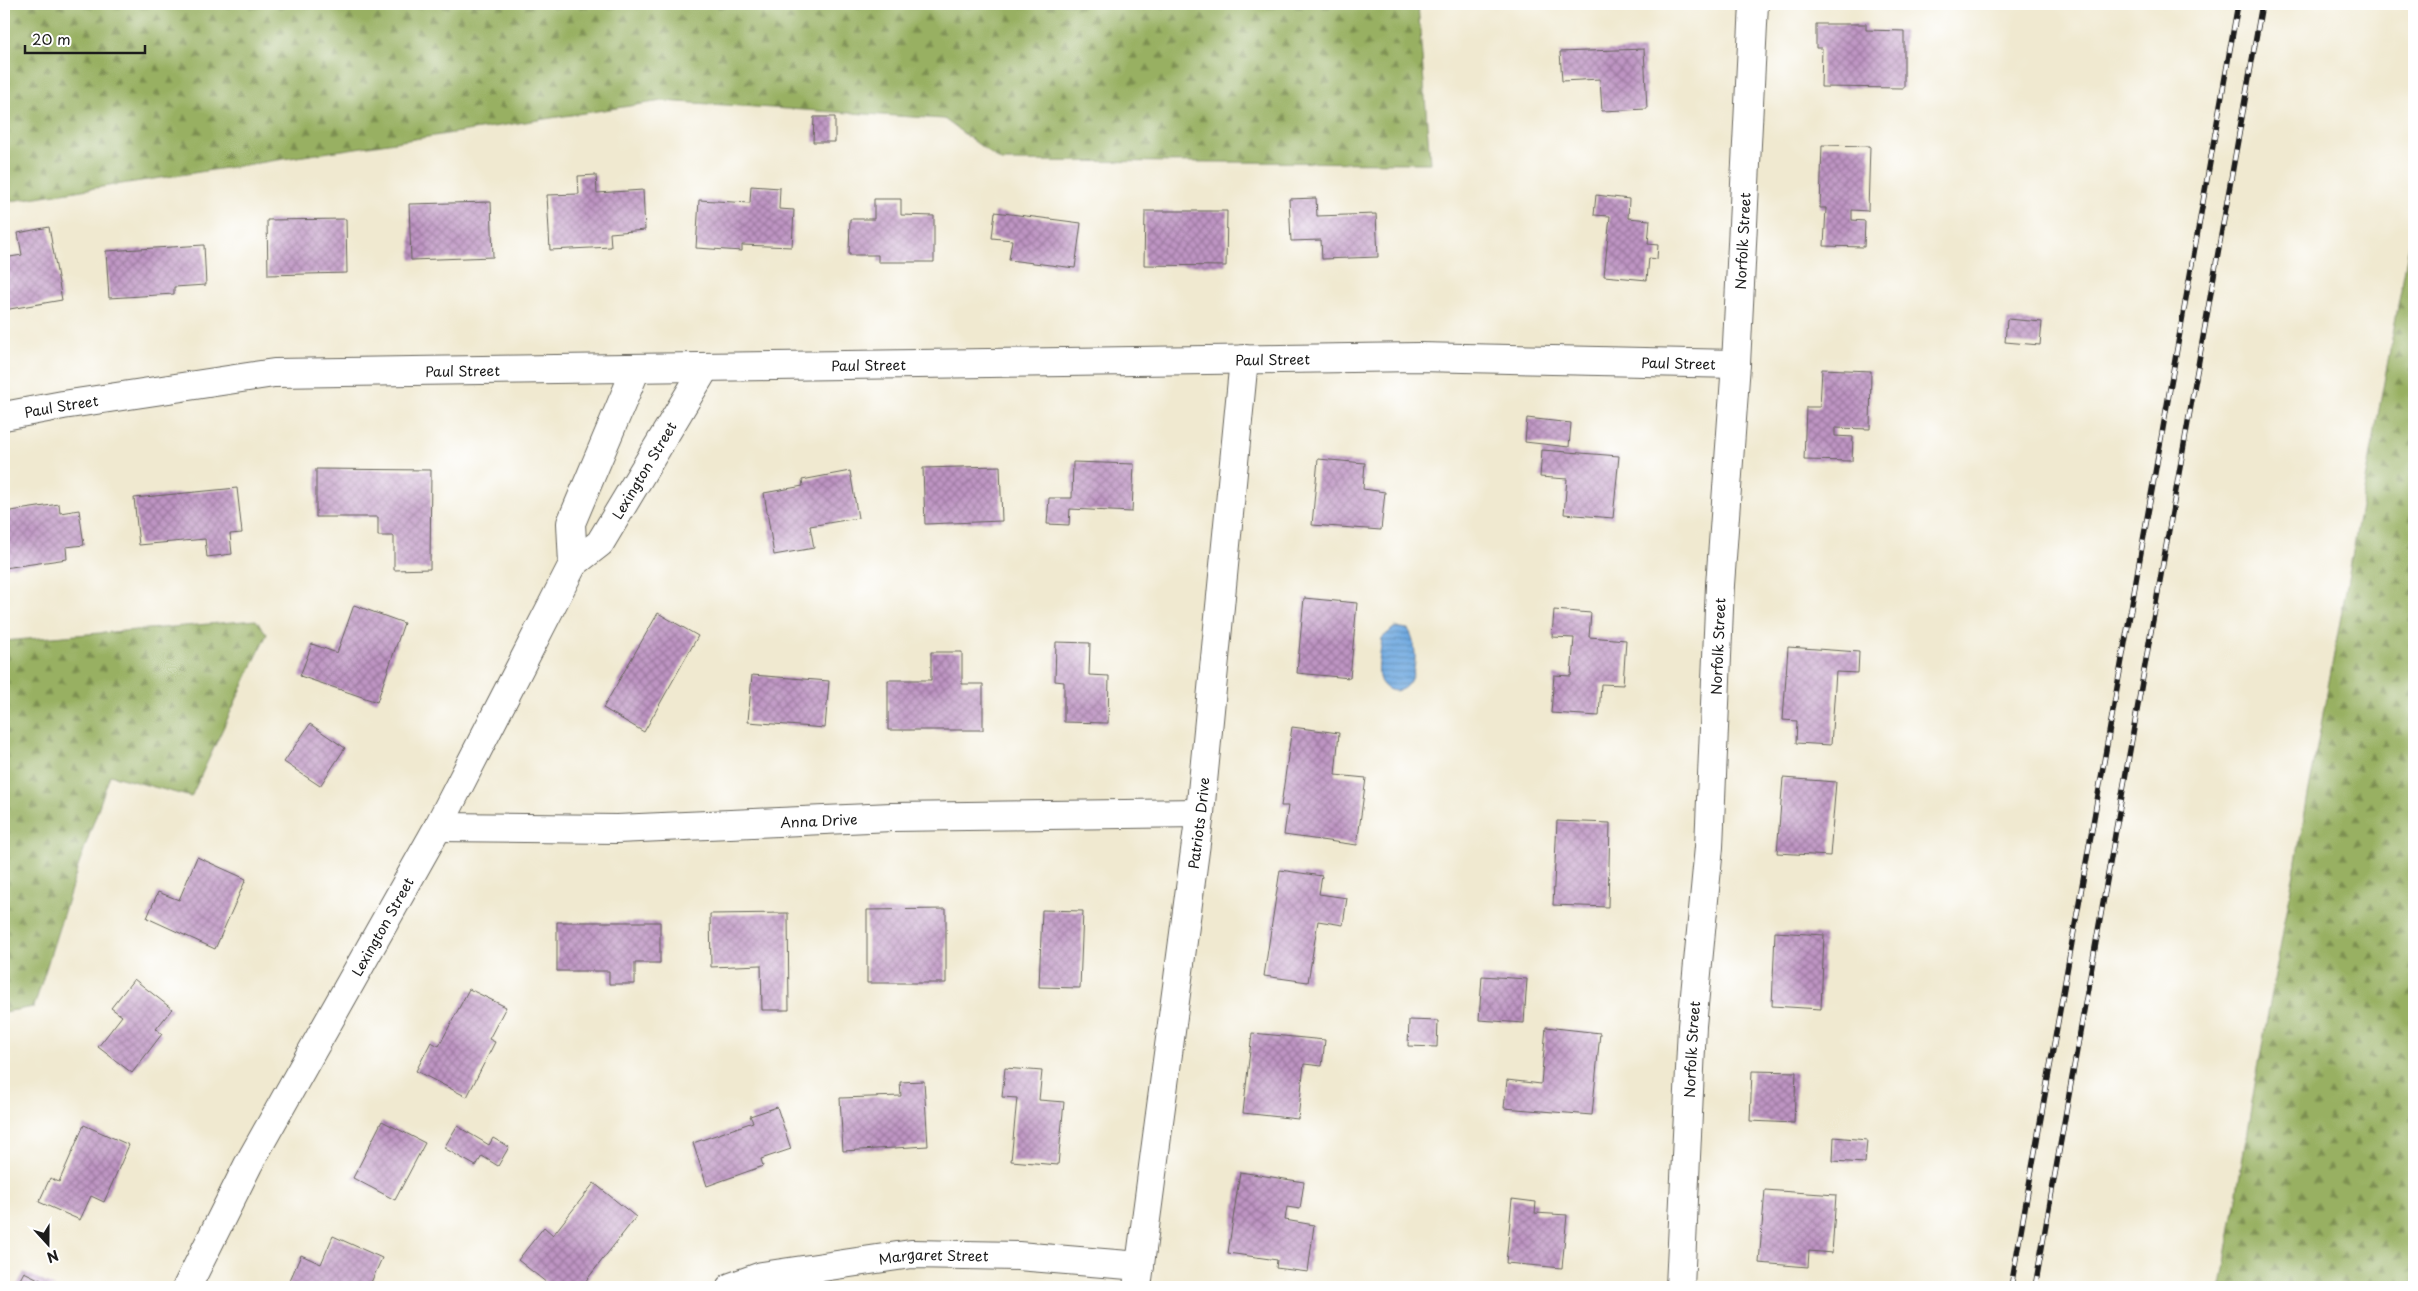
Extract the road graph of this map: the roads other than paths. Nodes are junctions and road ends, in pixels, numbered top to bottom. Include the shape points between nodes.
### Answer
1 (1754, 4) edge
2 (1244, 359) junction
3 (1736, 364) junction
4 (705, 368) junction
5 (636, 369) junction
6 (4, 416) edge
7 (573, 564) junction
8 (1200, 813) junction
9 (438, 826) junction
10 (1138, 1277) edge
11 (187, 1287) edge
12 (731, 1287) edge
13 (1680, 1287) edge

1 - 3 street, Norfolk Street
2 - 3 street, Paul Street via 1419,357
2 - 4 street, Paul Street
2 - 8 street, Patriots Drive
3 - 13 street, Norfolk Street via 1720,585 1709,847 1692,1026
4 - 5 street, Paul Street
4 - 7 street, Lexington Street via 600,543
5 - 6 street, Paul Street via 274,374
5 - 7 street via 571,523
7 - 9 street, Lexington Street
8 - 9 street, Anna Drive via 892,817 617,829
8 - 10 street, Patriots Drive
9 - 11 street, Lexington Street via 248,1164
10 - 12 street, Margaret Street via 1018,1256 911,1254 762,1276

